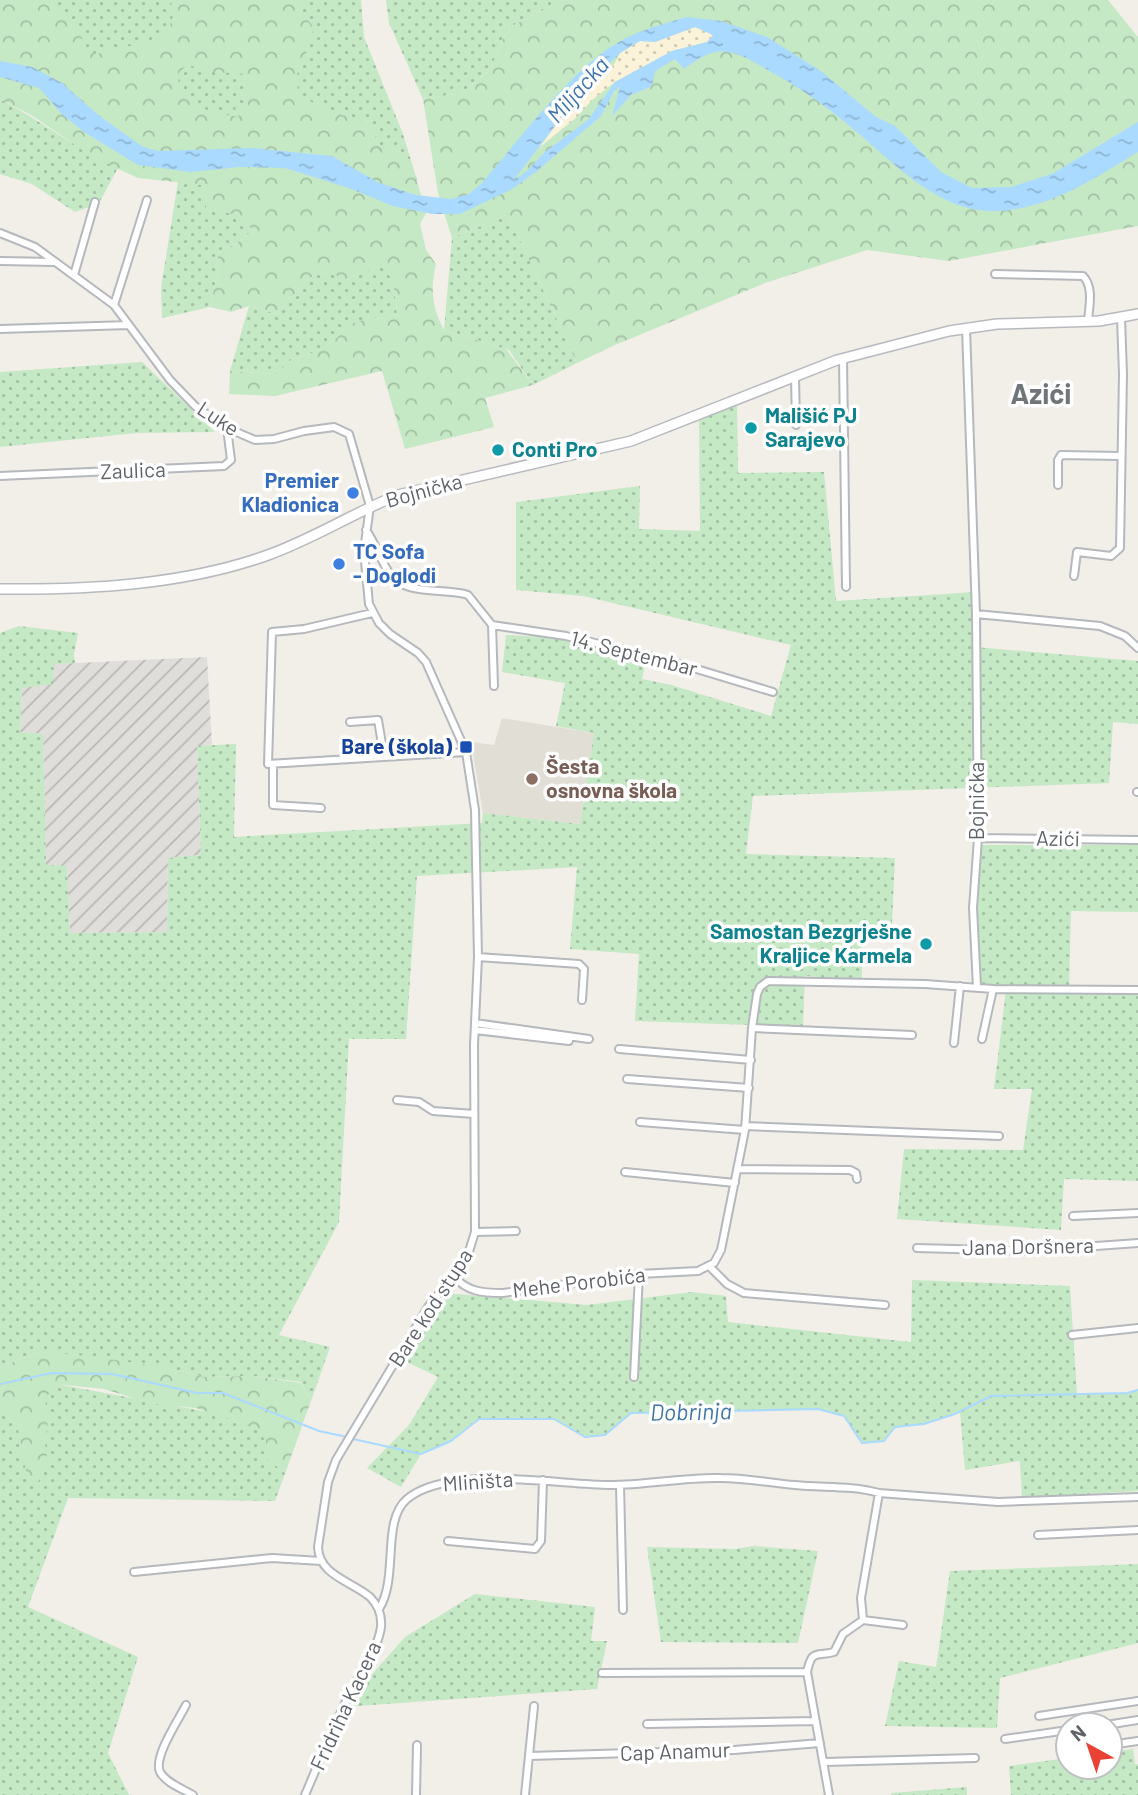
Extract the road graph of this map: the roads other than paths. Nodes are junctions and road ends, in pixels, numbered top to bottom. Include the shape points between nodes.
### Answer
1 (147, 200) dead end
2 (95, 202) dead end
3 (0, 233) edge
4 (0, 261) edge
5 (54, 262) junction
6 (995, 274) dead end
7 (74, 275) junction
8 (114, 305) junction
9 (1138, 314) edge
10 (1121, 318) junction
11 (1088, 321) junction
12 (129, 325) junction
13 (966, 327) junction
14 (0, 329) edge
15 (843, 358) junction
16 (795, 376) junction
17 (796, 425) dead end
18 (227, 428) junction
19 (1120, 456) junction
20 (0, 476) edge
21 (1058, 485) dead end
22 (370, 506) junction
23 (366, 530) junction
24 (1074, 576) dead end
25 (846, 587) dead end
26 (0, 589) edge
27 (372, 613) junction
28 (976, 614) junction
29 (492, 625) junction
30 (1138, 648) edge
31 (494, 686) dead end
32 (773, 692) dead end
33 (350, 722) dead end
34 (466, 752) junction
35 (384, 757) junction
36 (273, 765) junction
37 (321, 808) dead end
38 (978, 838) junction
39 (1138, 840) edge
40 (478, 957) junction
41 (960, 986) junction
42 (976, 987) junction
43 (993, 989) junction
44 (1138, 990) edge
45 (582, 1000) dead end
46 (475, 1026) junction
47 (752, 1028) junction
48 (912, 1035) dead end
49 (982, 1039) dead end
50 (589, 1040) dead end
51 (569, 1041) dead end
52 (954, 1043) dead end
53 (619, 1049) dead end
54 (751, 1060) junction
55 (627, 1079) dead end
56 (749, 1088) junction
57 (397, 1100) dead end
58 (474, 1114) junction
59 (640, 1122) dead end
60 (745, 1128) junction
61 (999, 1136) dead end
62 (738, 1169) junction
63 (625, 1172) dead end
64 (857, 1179) dead end
65 (736, 1183) junction
66 (1138, 1213) edge
67 (1073, 1216) dead end
68 (516, 1231) dead end
69 (475, 1232) junction
70 (1138, 1242) edge
71 (917, 1248) dead end
72 (710, 1267) junction
73 (639, 1274) junction
74 (453, 1276) junction
75 (885, 1305) dead end
76 (1138, 1328) edge
77 (1072, 1335) dead end
78 (634, 1377) dead end
79 (544, 1480) junction
80 (620, 1485) junction
81 (879, 1493) junction
82 (1138, 1497) edge
83 (1138, 1530) edge
84 (1038, 1535) dead end
85 (447, 1541) dead end
86 (321, 1561) junction
87 (134, 1572) dead end
88 (379, 1609) junction
89 (623, 1609) dead end
90 (863, 1620) junction
91 (902, 1625) dead end
92 (807, 1672) junction
93 (602, 1673) dead end
94 (1138, 1702) edge
95 (186, 1705) dead end
96 (534, 1706) dead end
97 (1039, 1716) dead end
98 (816, 1721) junction
99 (647, 1724) dead end
100 (1054, 1732) edge
101 (1005, 1739) dead end
102 (820, 1743) junction
103 (417, 1745) dead end
104 (529, 1756) junction
105 (975, 1758) dead end
106 (824, 1762) junction
107 (193, 1795) edge
108 (305, 1795) edge
109 (416, 1795) edge
110 (525, 1795) edge
111 (829, 1795) edge

1 - 8 street
2 - 7 street
3 - 5 street, Luke via 28,242
4 - 5 street
5 - 7 street, Luke
6 - 11 street via 1083,276 1090,288
7 - 8 street, Luke
8 - 12 street, Luke
9 - 10 main road, Bojnička
10 - 11 main road, Bojnička
10 - 19 street
11 - 13 main road, Bojnička
12 - 14 street
12 - 18 street, Luke via 170,380 195,406
13 - 15 main road, Bojnička
13 - 28 street, Bojnička
15 - 16 main road, Bojnička
15 - 25 street
16 - 17 street
16 - 22 main road, Bojnička via 631,442 398,495
18 - 20 street, Zaulica via 231,460 224,467
18 - 22 street, Luke via 255,440 334,427 344,431 351,438
19 - 21 street via 1061,455
19 - 24 street via 1120,548 1111,556 1077,552
22 - 23 street
22 - 26 main road, Bojnička via 302,540 224,570 143,583
23 - 27 street via 364,551
23 - 29 street via 397,581 468,595
27 - 34 street, Bare kod stupa via 426,662
27 - 36 street via 272,632 268,764
28 - 30 street via 1100,626 1125,636
28 - 38 street, Bojnička
29 - 31 street
29 - 32 street, 14. Septembar via 566,636
33 - 35 street via 378,720
34 - 35 street
34 - 40 street, Bare kod stupa via 475,810
35 - 36 street
36 - 37 street via 272,805
38 - 39 street, Azići
38 - 42 street, Bojnička
40 - 45 street via 579,964 584,969
40 - 46 street, Bare kod stupa
41 - 42 street
41 - 47 street via 768,981 757,994
41 - 52 street
42 - 43 street
43 - 44 street
43 - 49 street
46 - 50 street
46 - 51 street
46 - 58 street, Bare kod stupa
47 - 48 street
47 - 54 street
53 - 54 street
54 - 56 street
55 - 56 street
56 - 60 street
57 - 58 street via 419,1102 433,1111
58 - 69 street, Bare kod stupa
59 - 60 street
60 - 61 street
60 - 62 street
62 - 64 street via 850,1170 856,1172
62 - 65 street
63 - 65 street
65 - 72 street via 721,1250
66 - 67 street
68 - 69 street, Bare kod stupa
69 - 74 street, Bare kod stupa via 466,1261
70 - 71 street, Jana Doršnera via 1026,1251
72 - 73 street, Mehe Porobića
72 - 75 street via 744,1293
73 - 74 street, Mehe Porobića via 503,1293 468,1289
73 - 78 street
74 - 86 street, Bare kod stupa via 428,1307 336,1460 318,1547
76 - 77 street
79 - 80 street, Mliništa
79 - 85 street, Mliništa via 541,1541 535,1549
79 - 88 street, Mliništa via 436,1484 411,1496 397,1511 390,1572
80 - 81 street, Mliništa via 713,1478
80 - 89 street
81 - 82 street, Mliništa via 998,1502
81 - 90 street via 861,1598
83 - 84 street
86 - 87 street via 279,1558
86 - 88 street
88 - 108 street, Fridriha Kacera via 382,1622 377,1641
90 - 91 street
90 - 92 street via 843,1634 834,1652 811,1656
92 - 93 street
92 - 98 street
94 - 97 street
95 - 107 street via 160,1755 159,1766 166,1779
96 - 104 street
98 - 99 street, Cap Anamur
98 - 102 street
100 - 101 street
102 - 104 street, Cap Anamur
102 - 106 street
103 - 109 street
104 - 110 street
105 - 106 street
106 - 111 street

